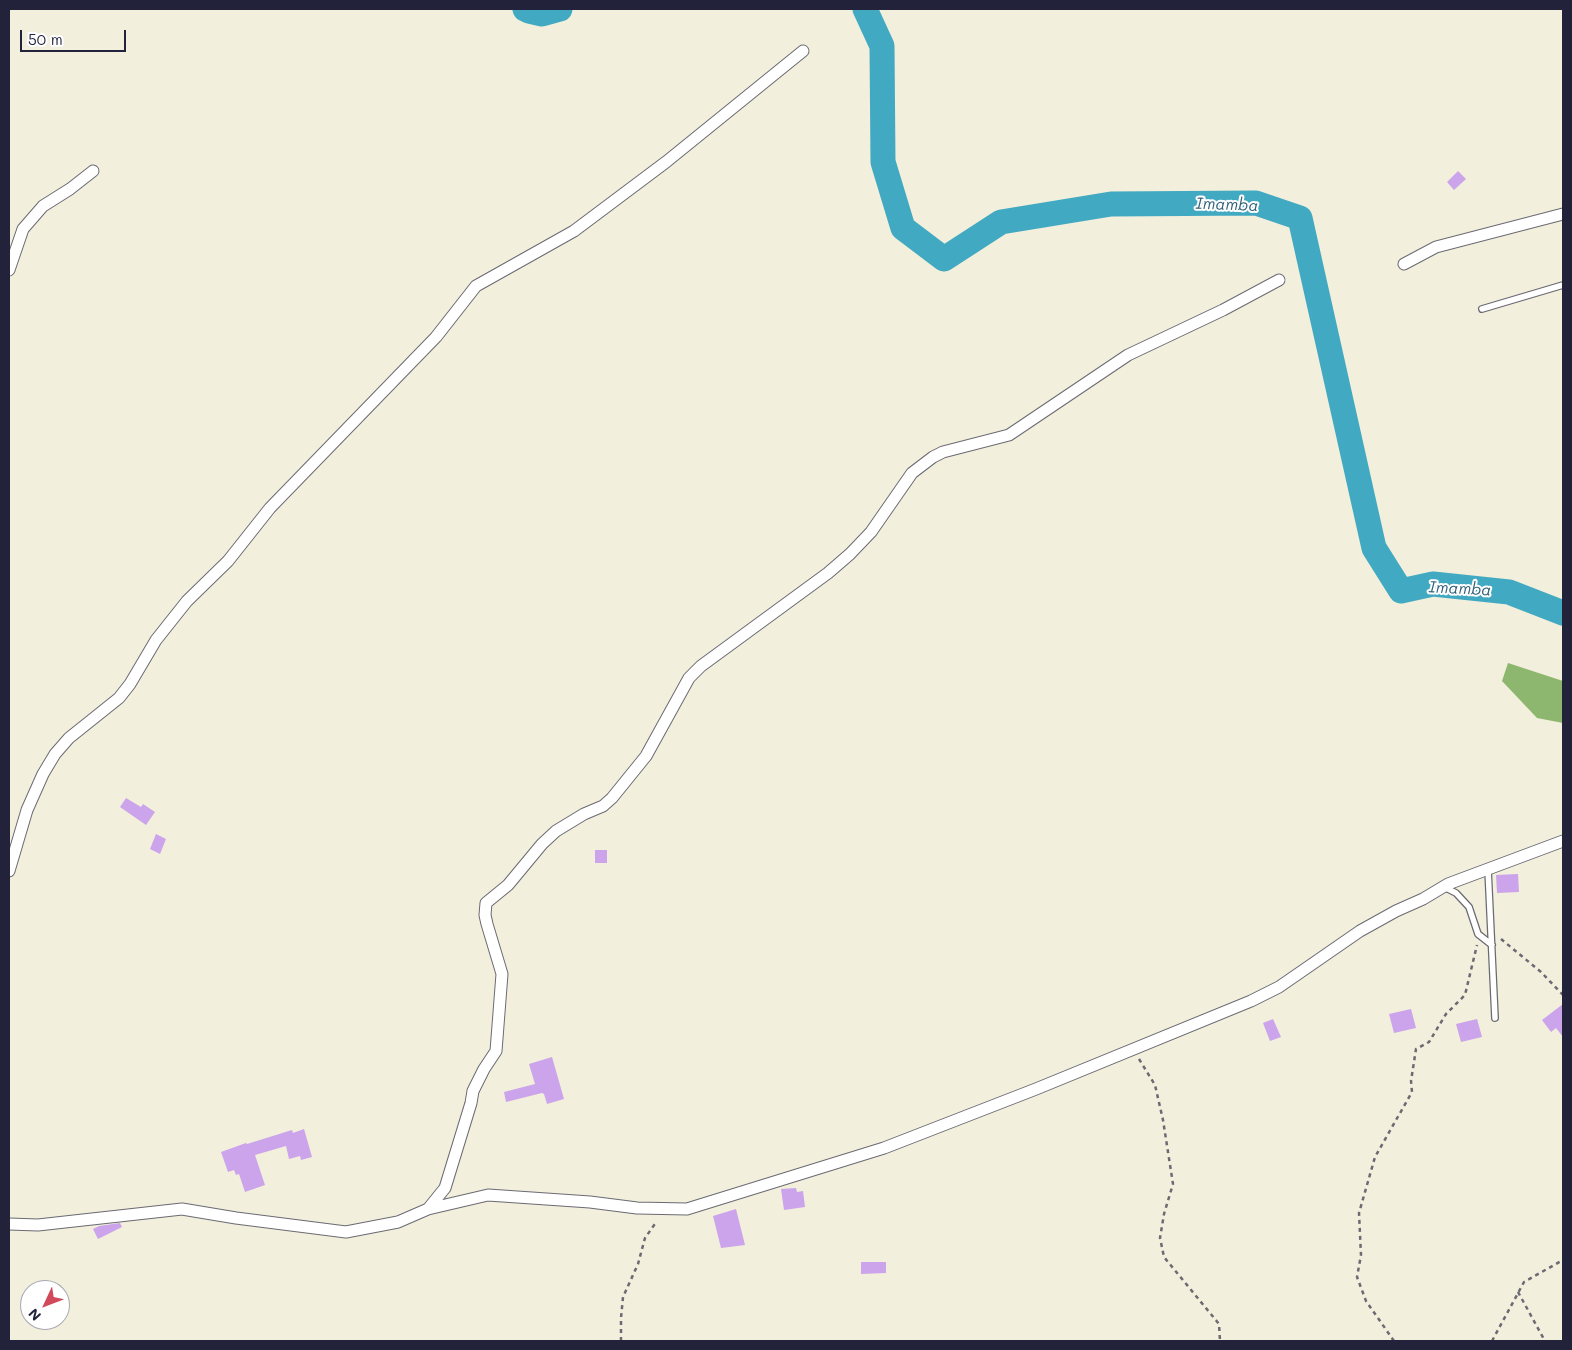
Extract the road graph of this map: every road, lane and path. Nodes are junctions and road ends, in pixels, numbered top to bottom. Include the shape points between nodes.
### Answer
1 (803, 51) dead end
2 (93, 171) dead end
3 (1563, 214) edge
4 (1404, 264) dead end
5 (9, 270) edge
6 (1279, 280) dead end
7 (1563, 285) edge
8 (1482, 309) dead end
9 (1563, 841) edge
10 (1488, 869) junction
11 (9, 872) edge
12 (1444, 887) junction
13 (1491, 930) junction
14 (1478, 934) junction
15 (1492, 945) junction
16 (1563, 995) edge
17 (1495, 1018) dead end
18 (1133, 1048) junction
19 (428, 1209) junction
20 (666, 1209) junction
21 (9, 1224) edge
22 (1563, 1260) edge
23 (1518, 1292) junction
24 (621, 1341) edge
25 (1220, 1341) edge
26 (1394, 1341) edge
27 (1492, 1341) edge
28 (1545, 1341) edge

1 - 11 street via 666,162 574,231 476,286 436,337 270,508 228,561 187,601 156,640 119,698 69,738 55,754 27,810
2 - 5 street via 43,206 24,228
3 - 4 street via 1436,247
6 - 19 street via 1128,355 1009,435 932,457 912,473 871,532 850,554 689,678 646,756 612,798 604,806 556,831 508,885 486,903 487,924 502,974 496,1051 473,1091 445,1188
7 - 8 lane
9 - 10 street
10 - 12 street
10 - 13 lane
12 - 14 lane via 1456,893 1469,907
12 - 18 street via 1360,931 1279,987
13 - 15 lane
13 - 16 path
14 - 15 lane
14 - 26 path via 1465,996 1446,1014 1429,1042 1416,1049 1410,1081 1412,1092 1375,1157 1358,1213 1361,1255 1357,1277 1366,1301
15 - 17 lane
18 - 20 street via 884,1148 688,1209
18 - 25 path via 1155,1085 1173,1184 1160,1238 1164,1257 1219,1324
19 - 20 street via 488,1195
19 - 21 street via 398,1222 346,1232 182,1209 38,1225
20 - 24 path via 645,1238 638,1264 623,1297
22 - 23 path via 1524,1282
23 - 27 path
23 - 28 path

